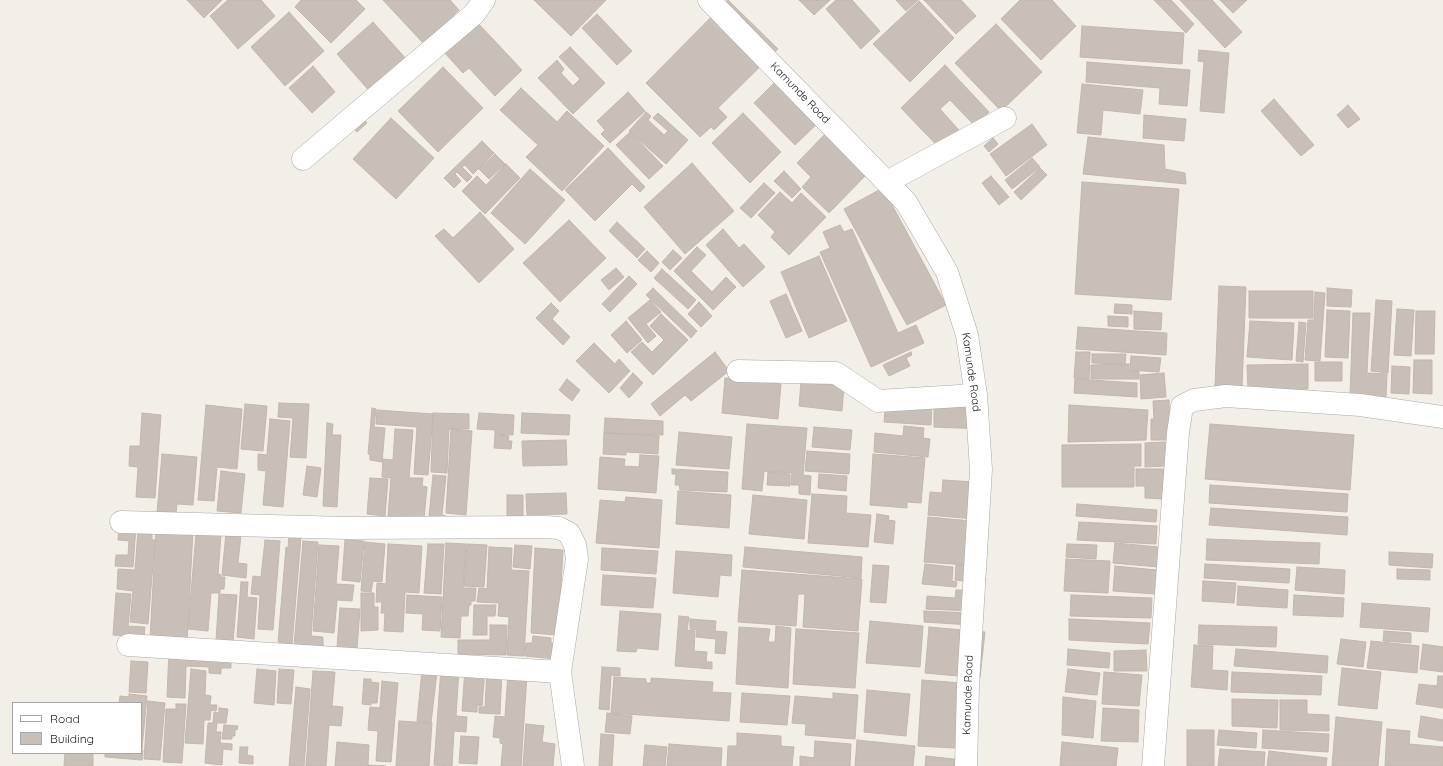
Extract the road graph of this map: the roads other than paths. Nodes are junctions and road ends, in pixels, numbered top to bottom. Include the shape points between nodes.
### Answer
1 (484, 0) edge
2 (708, 0) edge
3 (1005, 118) dead end
4 (303, 159) dead end
5 (887, 182) junction
6 (738, 372) dead end
7 (976, 395) junction
8 (1443, 417) edge
9 (121, 522) dead end
10 (128, 645) dead end
11 (560, 672) junction
12 (574, 766) edge
13 (966, 766) edge
14 (1153, 766) edge

1 - 4 street via 474,14
2 - 5 street, Kamunde Road
3 - 5 street
5 - 7 street, Kamunde Road via 906,202 946,272 967,335
6 - 7 street via 836,373 878,401
7 - 13 street, Kamunde Road via 981,469 968,686
8 - 14 street via 1360,405 1226,396 1194,400 1182,406
9 - 11 street via 339,528 559,528 569,533 576,545 577,559
10 - 11 street
11 - 12 street

